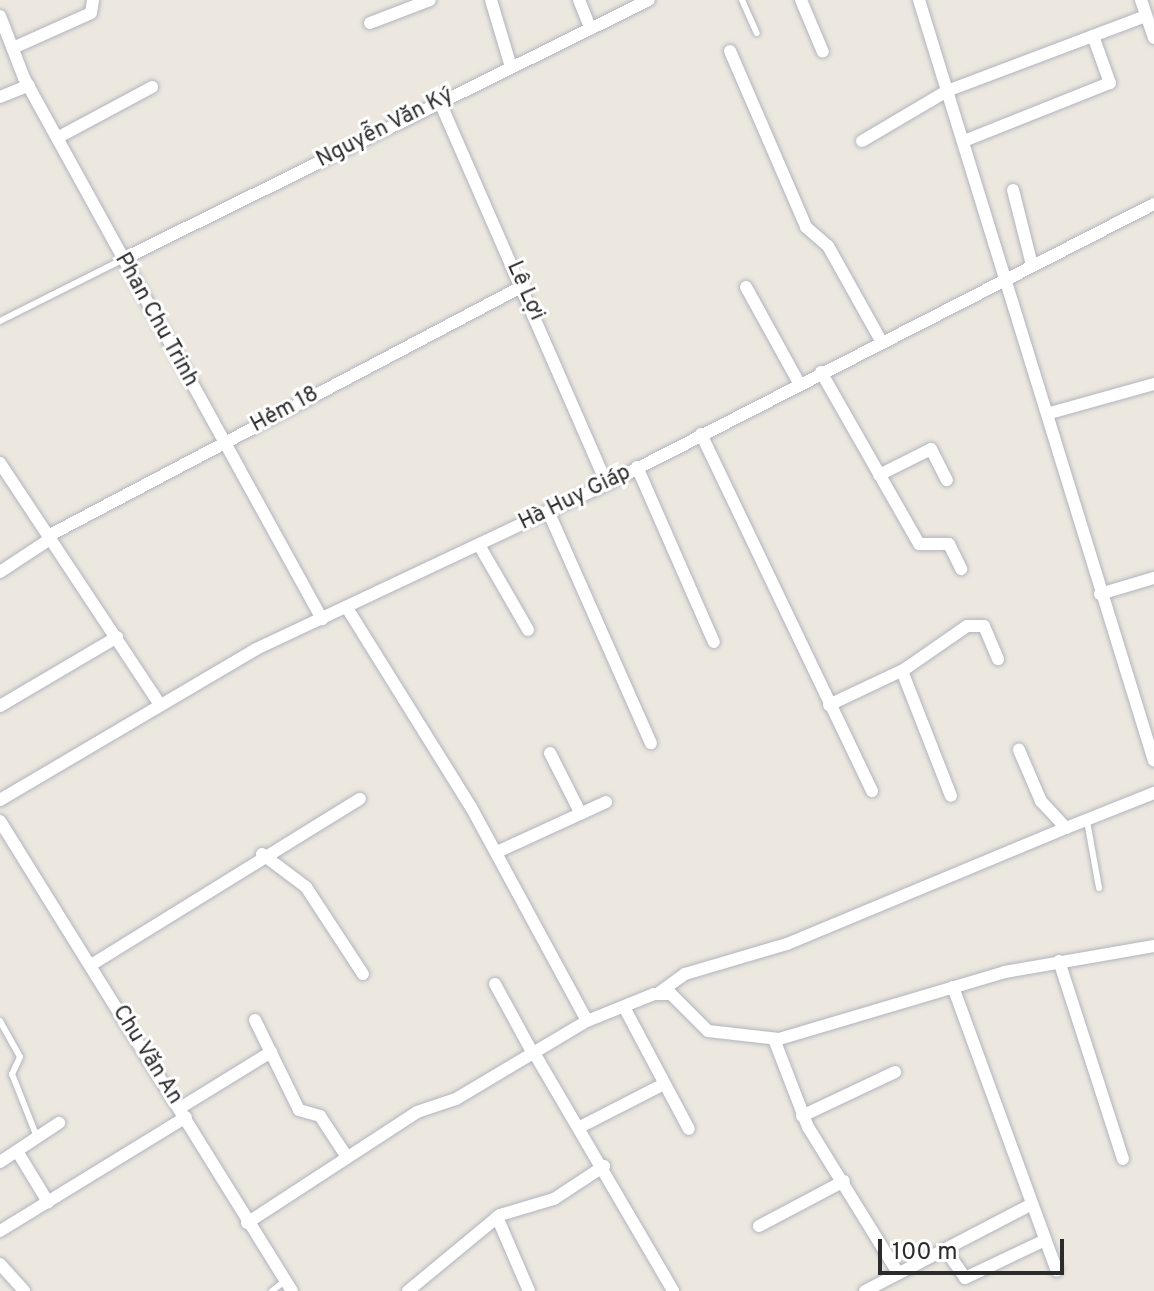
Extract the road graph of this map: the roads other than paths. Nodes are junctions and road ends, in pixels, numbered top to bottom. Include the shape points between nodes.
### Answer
1 (93, 0) edge
2 (430, 0) edge
3 (491, 0) edge
4 (579, 0) edge
5 (649, 0) edge
6 (742, 0) edge
7 (801, 0) edge
8 (919, 0) edge
9 (1141, 0) edge
10 (0, 16) edge
11 (1145, 16) junction
12 (370, 23) dead end
13 (591, 29) junction
14 (757, 33) dead end
15 (1093, 36) junction
16 (1154, 38) edge
17 (13, 48) junction
18 (730, 51) dead end
19 (823, 52) dead end
20 (511, 67) junction
21 (29, 85) junction
22 (152, 87) dead end
23 (947, 91) junction
24 (0, 97) edge
25 (439, 100) junction
26 (57, 138) junction
27 (862, 141) dead end
28 (964, 141) junction
29 (1013, 190) dead end
30 (1154, 204) edge
31 (123, 259) junction
32 (1032, 265) junction
33 (1007, 277) junction
34 (523, 286) junction
35 (746, 287) dead end
36 (0, 321) edge
37 (881, 341) junction
38 (821, 372) junction
39 (799, 383) junction
40 (1154, 384) edge
41 (1050, 413) junction
42 (701, 434) junction
43 (223, 443) junction
44 (0, 463) edge
45 (637, 467) junction
46 (879, 475) junction
47 (947, 480) dead end
48 (607, 484) junction
49 (548, 511) junction
50 (49, 538) junction
51 (479, 545) junction
52 (961, 569) dead end
53 (0, 572) edge
54 (1154, 578) edge
55 (1100, 594) junction
56 (347, 608) junction
57 (322, 619) junction
58 (528, 630) dead end
59 (117, 637) junction
60 (714, 642) dead end
61 (998, 659) dead end
62 (902, 671) junction
63 (159, 703) junction
64 (829, 705) junction
65 (0, 706) edge
66 (651, 743) dead end
67 (1019, 750) dead end
68 (550, 753) dead end
69 (1154, 761) edge
70 (872, 791) dead end
71 (1154, 793) edge
72 (951, 796) dead end
73 (360, 799) dead end
74 (0, 800) edge
75 (606, 802) dead end
76 (581, 814) junction
77 (0, 821) edge
78 (1087, 821) junction
79 (1066, 828) junction
80 (497, 852) junction
81 (262, 854) junction
82 (1099, 888) dead end
83 (1154, 946) edge
84 (1059, 961) junction
85 (91, 965) junction
86 (363, 974) dead end
87 (495, 984) dead end
88 (953, 987) junction
89 (660, 992) junction
90 (624, 1007) junction
91 (255, 1020) dead end
92 (0, 1021) edge
93 (587, 1021) junction
94 (774, 1039) junction
95 (271, 1052) junction
96 (532, 1052) junction
97 (895, 1072) dead end
98 (660, 1083) junction
99 (183, 1112) junction
100 (802, 1116) junction
101 (59, 1123) dead end
102 (580, 1127) junction
103 (689, 1129) dead end
104 (37, 1137) junction
105 (17, 1151) junction
106 (345, 1154) junction
107 (1123, 1159) dead end
108 (0, 1162) edge
109 (604, 1166) junction
110 (844, 1181) junction
111 (48, 1202) junction
112 (1032, 1204) junction
113 (497, 1217) junction
114 (247, 1223) junction
115 (759, 1226) dead end
116 (0, 1231) edge
117 (1045, 1240) junction
118 (945, 1249) junction
119 (0, 1264) edge
120 (1057, 1271) dead end
121 (898, 1273) junction
122 (288, 1286) edge
123 (24, 1291) edge
124 (272, 1291) edge
125 (408, 1291) edge
126 (529, 1291) edge
127 (673, 1291) edge
128 (865, 1291) edge

1 - 17 street via 91,13
2 - 12 street
3 - 20 street
4 - 13 street
5 - 13 street, Nguyễn Văn Ký
6 - 14 lane
7 - 19 street
8 - 23 street
9 - 11 street
10 - 17 street, Phan Chu Trinh
11 - 15 street
11 - 16 street
13 - 20 street, Nguyễn Văn Ký
15 - 23 street
15 - 28 street via 1110,83
17 - 21 street, Phan Chu Trinh
18 - 37 street via 806,227 828,246
20 - 25 street, Nguyễn Văn Ký
21 - 24 street
21 - 26 street, Phan Chu Trinh
22 - 26 street
23 - 27 street
23 - 28 street
25 - 31 street, Nguyễn Văn Ký
25 - 34 street, Lê Lợi
26 - 31 street, Phan Chu Trinh
28 - 33 street
29 - 32 street
30 - 32 street, Hà Huy Giáp
31 - 36 lane
31 - 43 street, Phan Chu Trinh
32 - 33 street, Hà Huy Giáp
33 - 37 street, Hà Huy Giáp
33 - 41 street
34 - 43 street, Hẻm 18
34 - 48 street, Lê Lợi
35 - 39 street
37 - 38 street, Hà Huy Giáp
38 - 39 street, Hà Huy Giáp
38 - 46 street
39 - 42 street, Hà Huy Giáp
40 - 41 street
41 - 55 street
42 - 45 street, Hà Huy Giáp
42 - 64 street
43 - 50 street, Hẻm 18
43 - 57 street, Phan Chu Trinh
44 - 50 street
45 - 48 street, Hà Huy Giáp
45 - 60 street
46 - 47 street via 931,449
46 - 52 street via 919,544 949,544
48 - 49 street, Hà Huy Giáp
49 - 51 street, Hà Huy Giáp
49 - 66 street
50 - 53 street, Hẻm 18
50 - 59 street
51 - 56 street, Hà Huy Giáp
51 - 58 street
54 - 55 street
55 - 69 street
56 - 57 street, Hà Huy Giáp
56 - 80 street
57 - 63 street, Hà Huy Giáp
59 - 63 street
59 - 65 street
61 - 62 street via 987,630 972,625 928,646
62 - 64 street
62 - 72 street
63 - 74 street, Hà Huy Giáp
64 - 70 street
67 - 79 street via 1041,801
68 - 76 street
71 - 78 street
73 - 81 street
75 - 76 street
76 - 80 street
77 - 85 street, Chu Văn An
78 - 79 street
78 - 82 lane
79 - 89 street via 794,941 685,974
80 - 93 street
81 - 85 street
81 - 86 street via 306,887
83 - 84 street
84 - 88 street
84 - 107 street
85 - 99 street, Chu Văn An
87 - 96 street
88 - 94 street
88 - 112 street
89 - 90 street
89 - 94 street via 671,994 708,1031
90 - 93 street
90 - 98 street
91 - 95 street
92 - 104 lane via 20,1057 12,1074
93 - 96 street
94 - 100 street
95 - 99 street
95 - 106 street via 299,1110 320,1116
96 - 102 street
96 - 106 street
97 - 100 street
98 - 102 street
98 - 103 street
99 - 111 street
99 - 114 street, Chu Văn An
100 - 110 street
101 - 104 street
102 - 109 street
104 - 105 street
105 - 108 street
105 - 111 street
106 - 114 street
109 - 113 street via 554,1199
109 - 127 street
110 - 115 street
110 - 121 street
111 - 116 street
112 - 117 street
112 - 118 street
113 - 125 street
113 - 126 street
114 - 122 street, Chu Văn An
117 - 118 street via 965,1278
117 - 120 street
118 - 121 street
119 - 123 street
121 - 128 street
122 - 124 lane

